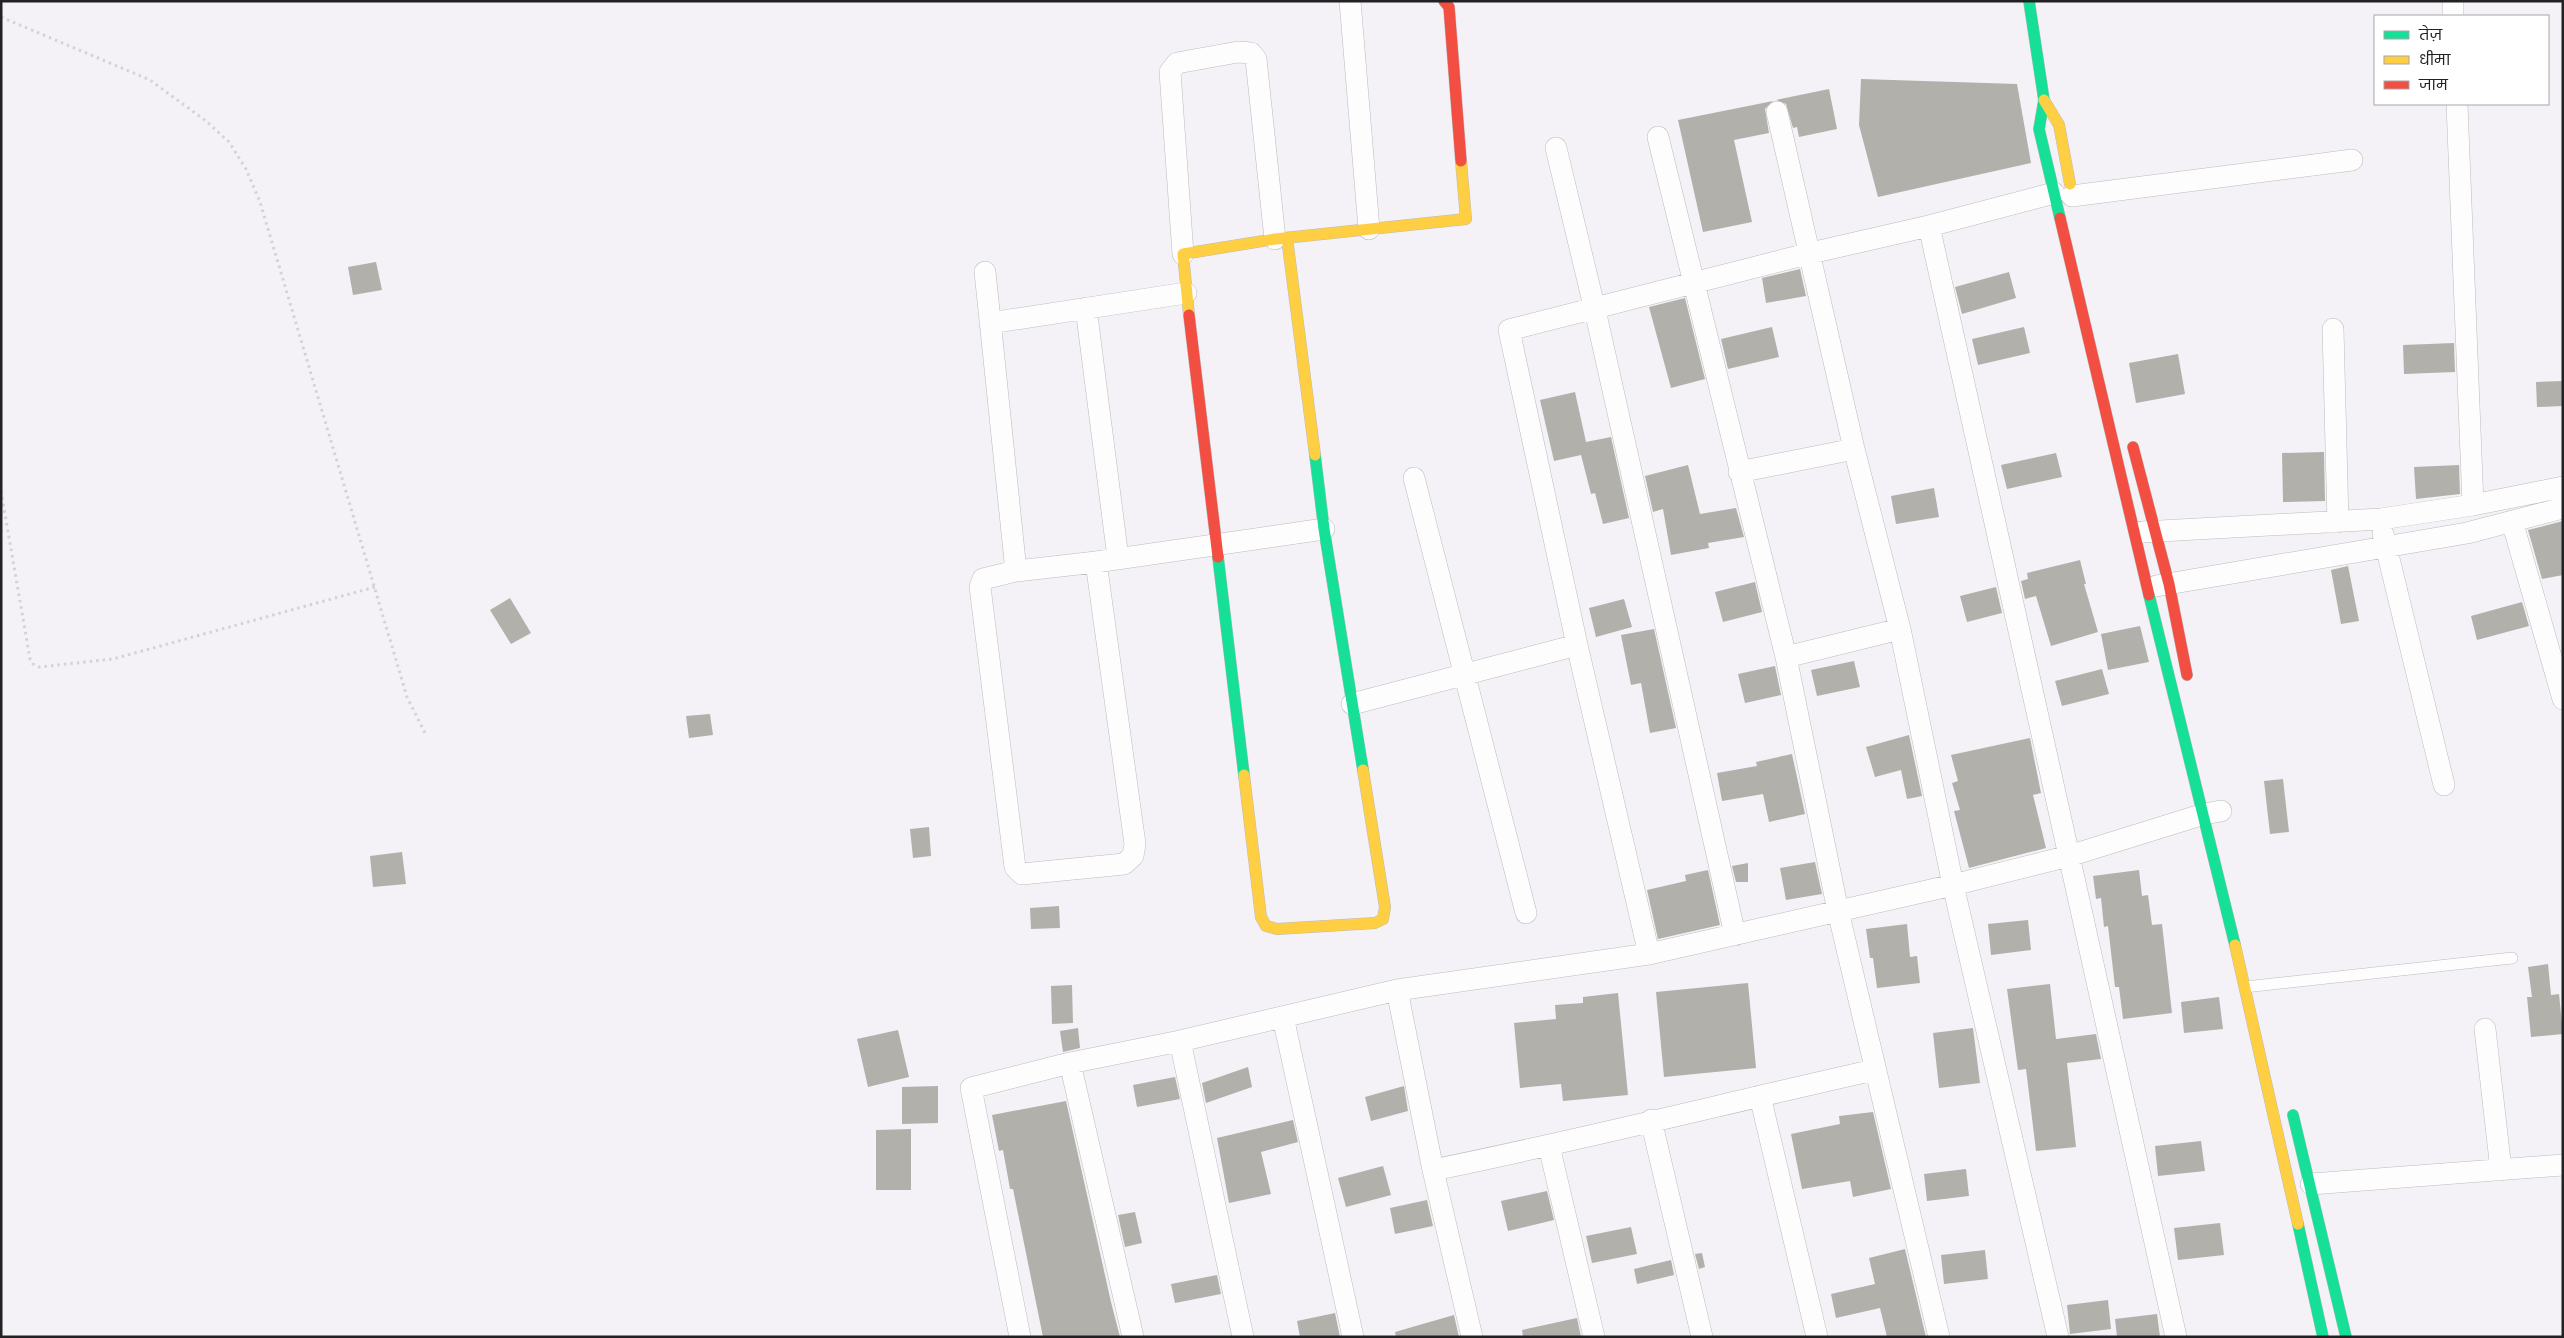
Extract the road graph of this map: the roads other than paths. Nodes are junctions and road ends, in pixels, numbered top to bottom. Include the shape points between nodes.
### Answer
1 (1360, 1) edge
2 (1444, 1) edge
3 (2029, 1) edge
4 (2452, 1) edge
5 (1350, 2) edge
6 (2453, 15) edge
7 (2044, 100) junction
8 (2457, 105) edge
9 (1777, 112) dead end
10 (1658, 137) dead end
11 (1556, 148) dead end
12 (2352, 160) dead end
13 (2067, 198) junction
14 (1929, 226) junction
15 (1369, 229) junction
16 (1281, 238) junction
17 (1811, 253) junction
18 (1183, 254) junction
19 (985, 272) dead end
20 (1694, 284) junction
21 (1186, 294) junction
22 (1086, 308) junction
23 (1595, 310) junction
24 (990, 323) junction
25 (2333, 329) dead end
26 (2131, 436) dead end
27 (1854, 449) junction
28 (1739, 472) junction
29 (1414, 478) dead end
30 (2563, 487) edge
31 (2473, 505) junction
32 (2563, 508) edge
33 (2381, 519) junction
34 (2512, 521) junction
35 (2338, 522) junction
36 (1324, 529) junction
37 (2144, 532) junction
38 (1215, 544) junction
39 (2385, 547) junction
40 (1118, 558) junction
41 (1096, 562) junction
42 (1016, 571) junction
43 (2169, 584) junction
44 (2147, 587) junction
45 (1900, 629) junction
46 (1577, 645) junction
47 (1786, 657) junction
48 (1464, 676) junction
49 (2189, 686) dead end
50 (2563, 699) edge
51 (1352, 704) junction
52 (2444, 784) dead end
53 (2216, 812) junction
54 (2069, 856) junction
55 (1953, 885) junction
56 (1838, 911) junction
57 (1526, 913) dead end
58 (1735, 934) junction
59 (1649, 954) junction
60 (2512, 958) dead end
61 (2245, 987) junction
62 (1397, 990) junction
63 (1283, 1017) junction
64 (2485, 1029) dead end
65 (1180, 1041) junction
66 (1070, 1063) junction
67 (1874, 1070) junction
68 (1760, 1096) junction
69 (2291, 1108) dead end
70 (1651, 1120) junction
71 (1549, 1146) junction
72 (2563, 1165) edge
73 (1433, 1170) junction
74 (2501, 1170) junction
75 (2311, 1184) junction
76 (1020, 1337) edge
77 (1133, 1337) edge
78 (1243, 1337) edge
79 (1353, 1337) edge
80 (1472, 1337) edge
81 (1594, 1337) edge
82 (1702, 1337) edge
83 (1817, 1337) edge
84 (1939, 1337) edge
85 (2058, 1337) edge
86 (2176, 1337) edge
87 (2322, 1337) edge
88 (2346, 1337) edge

1 - 5 street
2 - 15 street via 1449,7 1466,219
3 - 7 street
4 - 6 street
5 - 15 street
7 - 13 street via 2059,125
7 - 13 street via 2039,129
8 - 31 street
9 - 17 street
10 - 20 street
11 - 23 street
12 - 13 street
13 - 14 street
13 - 37 street
14 - 17 street
14 - 54 street
15 - 16 street
16 - 18 street
16 - 18 street via 1256,59 1251,53 1238,52 1177,63 1170,72
16 - 36 street
17 - 20 street
17 - 27 street
18 - 21 street
19 - 24 street
20 - 23 street
20 - 28 street
21 - 22 street
21 - 38 street
22 - 24 street
22 - 40 street
23 - 46 street via 1510,330
23 - 58 street
24 - 42 street
25 - 35 street
26 - 37 street
27 - 28 street
27 - 45 street
28 - 47 street
29 - 48 street
30 - 31 street
31 - 33 street
32 - 34 street
33 - 35 street
33 - 39 street
34 - 39 street via 2467,533
34 - 50 street
35 - 37 street
36 - 38 street
36 - 51 street
37 - 43 street
37 - 44 street
38 - 40 street
38 - 51 street via 1261,917 1266,926 1277,929 1375,923 1384,919 1385,906
39 - 43 street
39 - 52 street
40 - 41 street
41 - 42 street
41 - 42 street via 1135,844 1133,856 1124,864 1033,875 1022,874 1015,867 980,587 983,579
43 - 44 street
43 - 49 street
44 - 53 street
45 - 47 street
45 - 55 street
46 - 48 street
46 - 59 street
47 - 56 street
48 - 51 street
48 - 57 street
53 - 54 street
53 - 61 street
54 - 55 street
54 - 86 street
55 - 56 street
55 - 85 street
56 - 58 street
56 - 67 street
58 - 59 street
59 - 62 street
60 - 61 lane
61 - 87 street
62 - 63 street
62 - 73 street
63 - 65 street
63 - 79 street
64 - 74 street
65 - 66 street
65 - 78 street
66 - 76 street via 971,1088
66 - 77 street
67 - 68 street
67 - 84 street
68 - 70 street
68 - 83 street
69 - 75 street
70 - 71 street
70 - 82 street
71 - 73 street
71 - 81 street
72 - 74 street
73 - 80 street
74 - 75 street
75 - 88 street

